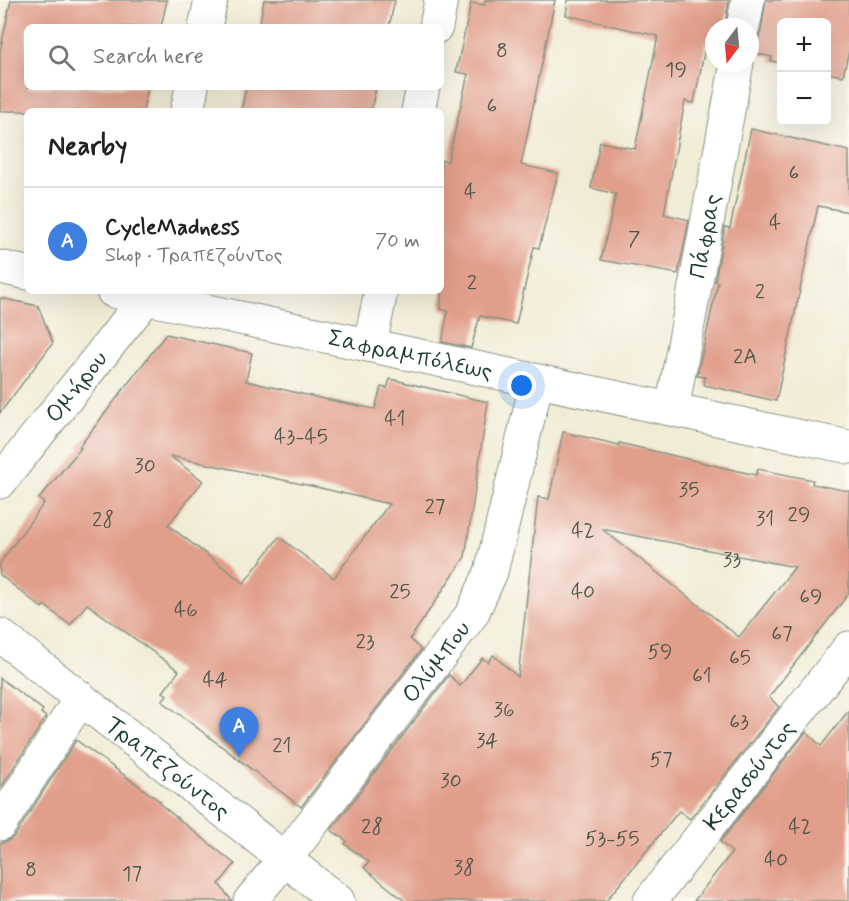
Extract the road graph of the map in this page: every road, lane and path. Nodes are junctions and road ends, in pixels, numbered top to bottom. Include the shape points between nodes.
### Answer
1 (211, 0) edge
2 (441, 0) edge
3 (748, 0) edge
4 (745, 18) edge
5 (206, 24) edge
6 (437, 24) edge
7 (735, 72) edge
8 (191, 90) edge
9 (422, 90) edge
10 (188, 108) edge
11 (419, 108) edge
12 (0, 267) edge
13 (24, 272) edge
14 (147, 294) edge
15 (380, 294) edge
16 (370, 345) junction
17 (537, 381) junction
18 (672, 409) junction
19 (849, 447) edge
20 (0, 482) edge
21 (0, 635) edge
22 (849, 648) edge
23 (81, 698) junction
24 (0, 824) edge
25 (285, 859) junction
26 (250, 901) edge
27 (338, 901) edge
28 (650, 901) edge

1 - 5 street
2 - 6 street
3 - 4 street
7 - 18 street, Πάφρας
8 - 10 street
9 - 11 street
12 - 13 street
14 - 16 street, Σαφραμπόλεως
14 - 20 street, Ομήρου
15 - 16 street
16 - 17 street, Σαφραμπόλεως
17 - 18 street, Σαφραμπόλεως
17 - 25 street, Ολύμπου via 491,572 472,614
18 - 19 street, Σαφραμπόλεως
21 - 23 street, Τραπεζούντος
22 - 28 street, Κερασούντος
23 - 24 street
23 - 25 street, Τραπεζούντος
25 - 26 street, Ολύμπου
25 - 27 street, Τραπεζούντος

